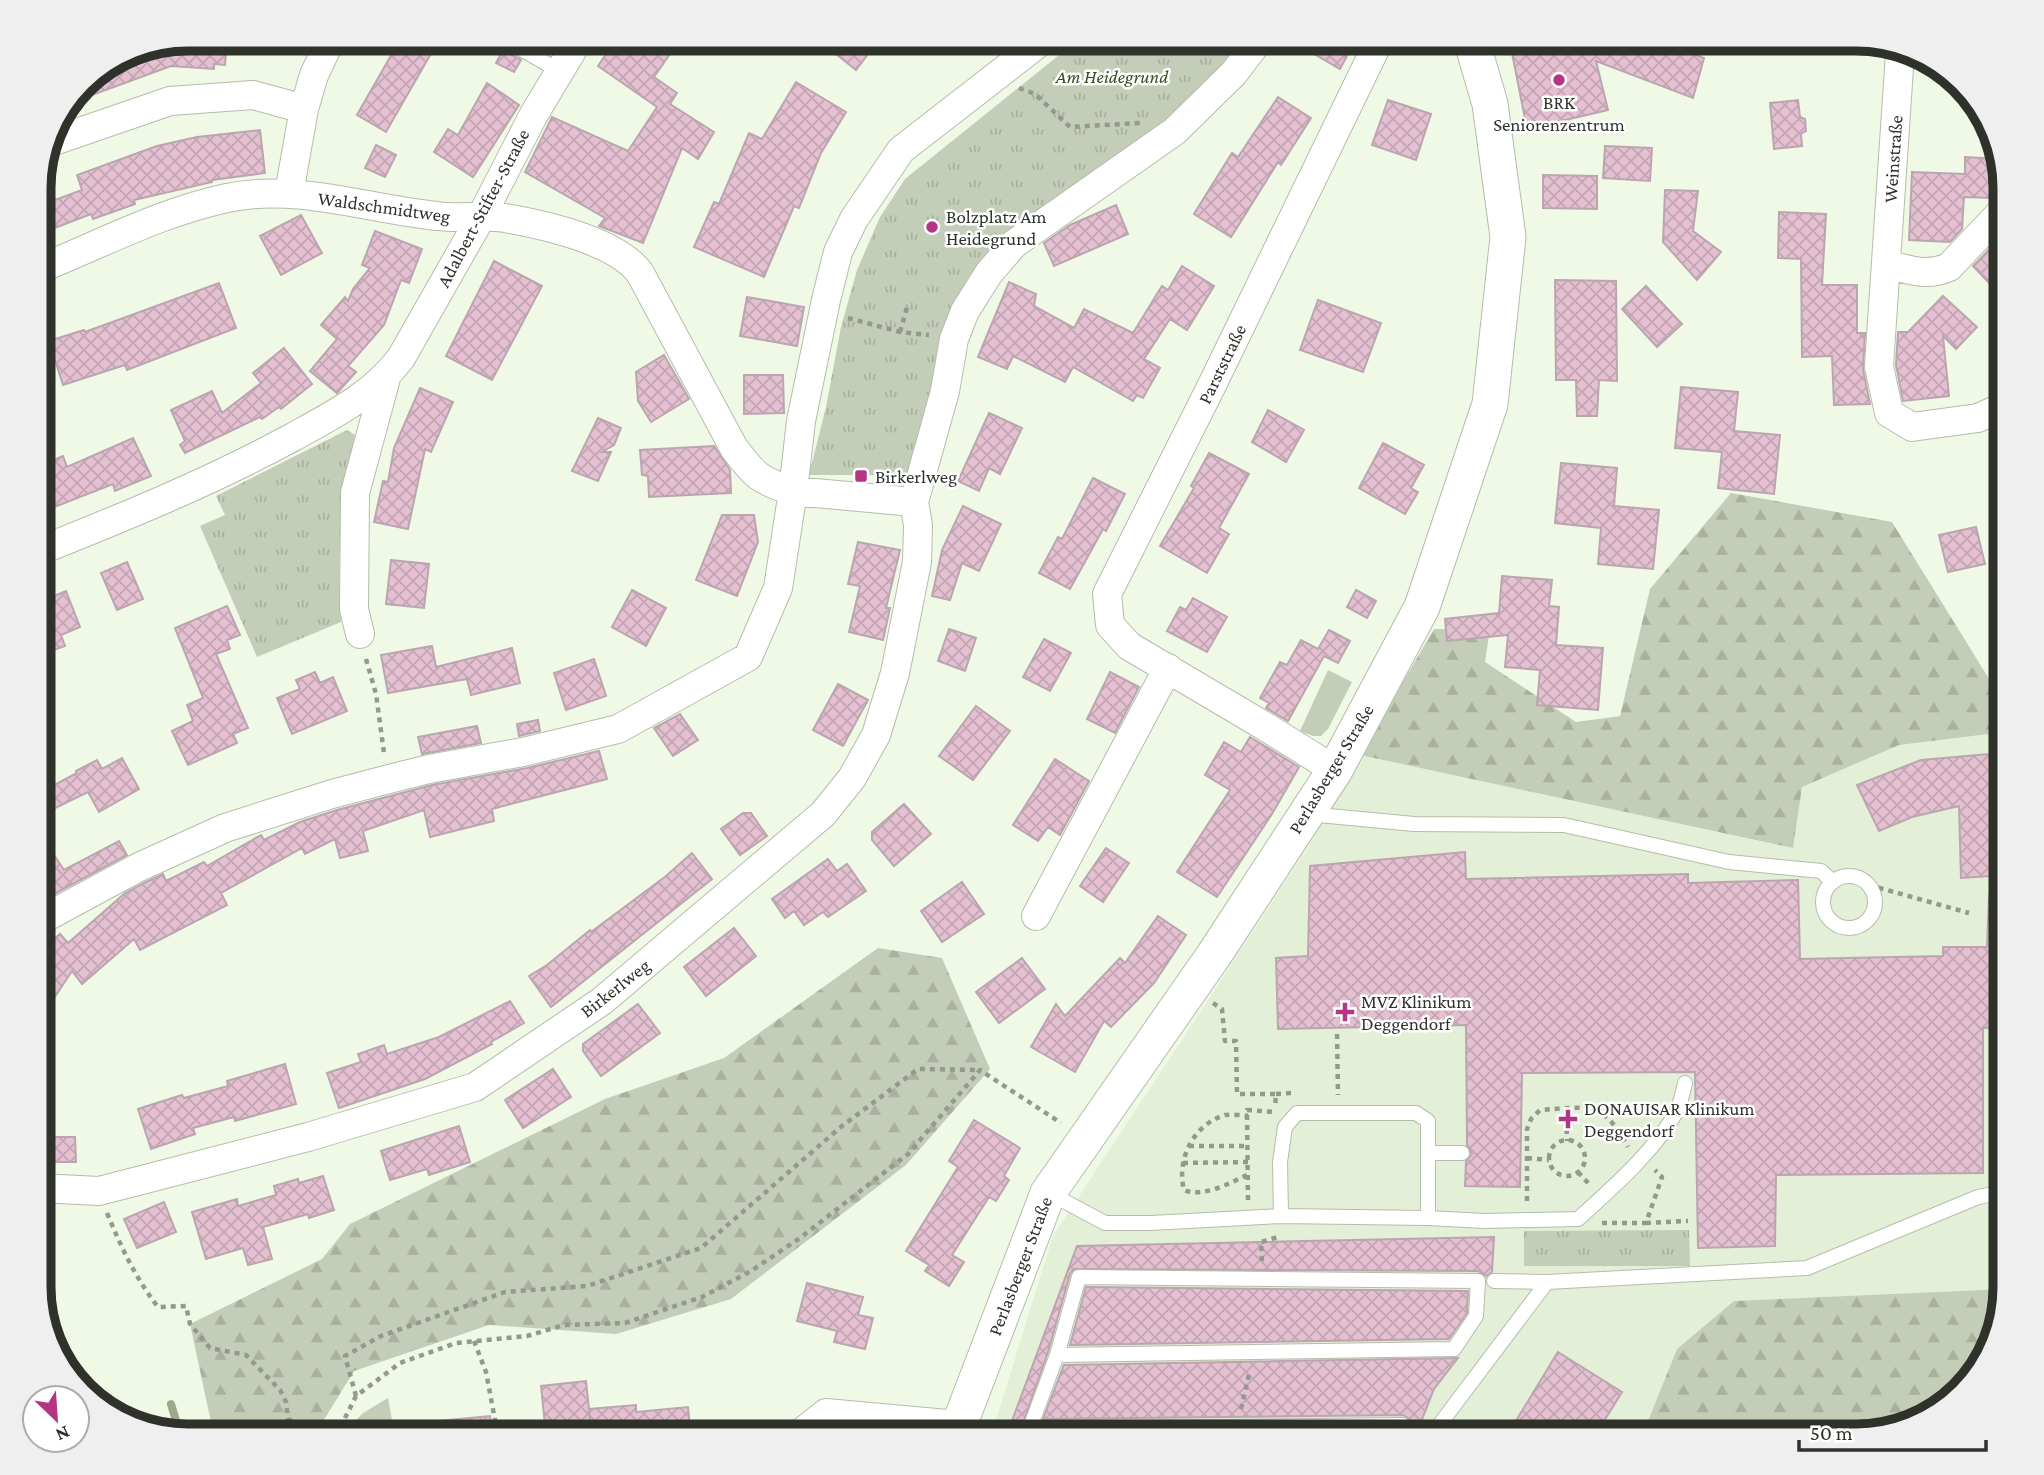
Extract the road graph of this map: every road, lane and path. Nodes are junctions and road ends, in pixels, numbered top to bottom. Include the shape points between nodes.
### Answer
1 (325, 51) edge
2 (525, 51) edge
3 (570, 51) edge
4 (1027, 51) edge
5 (1250, 51) edge
6 (1374, 51) edge
7 (1475, 51) edge
8 (1900, 58) edge
9 (558, 70) junction
10 (1000, 72) junction
11 (304, 109) junction
12 (1175, 131) junction
13 (60, 139) edge
14 (289, 193) junction
15 (480, 219) junction
16 (1993, 221) edge
17 (51, 264) edge
18 (1886, 264) junction
19 (908, 304) dead end
20 (824, 312) junction
21 (900, 331) junction
22 (954, 339) junction
23 (386, 378) junction
24 (1993, 412) edge
25 (793, 491) junction
26 (914, 502) junction
27 (51, 546) edge
28 (360, 634) joint
29 (1168, 668) junction
30 (1335, 770) junction
31 (389, 779) junction
32 (1306, 814) junction
33 (1833, 882) junction
34 (1869, 885) junction
35 (1969, 913) dead end
36 (51, 915) edge
37 (1036, 916) dead end
38 (1212, 1003) dead end
39 (1337, 1034) dead end
40 (980, 1070) junction
41 (1685, 1083) dead end
42 (1566, 1109) junction
43 (1275, 1112) junction
44 (1297, 1113) junction
45 (1339, 1113) junction
46 (1248, 1116) junction
47 (1085, 1139) junction
48 (1567, 1141) junction
49 (1189, 1146) junction
50 (1247, 1146) junction
51 (1429, 1153) junction
52 (1462, 1153) dead end
53 (1527, 1158) junction
54 (1549, 1160) junction
55 (1639, 1160) junction
56 (1248, 1162) junction
57 (1183, 1163) junction
58 (1248, 1175) junction
59 (51, 1189) edge
60 (99, 1191) junction
61 (1048, 1193) junction
62 (1993, 1194) edge
63 (1280, 1216) junction
64 (1248, 1218) junction
65 (1428, 1218) junction
66 (1578, 1219) junction
67 (1688, 1221) dead end
68 (1528, 1222) junction
69 (1646, 1223) junction
70 (1281, 1237) dead end
71 (1261, 1242) dead end
72 (1494, 1282) dead end
73 (1547, 1282) junction
74 (474, 1341) junction
75 (1255, 1352) junction
76 (1057, 1355) junction
77 (356, 1396) junction
78 (300, 1424) edge
79 (342, 1424) edge
80 (496, 1424) edge
81 (813, 1424) edge
82 (905, 1424) edge
83 (959, 1424) edge
84 (1031, 1424) edge
85 (1238, 1424) edge
86 (1440, 1424) edge

1 - 11 street
2 - 9 lane
3 - 9 street, Adalbert-Stifter-Straße
4 - 10 street
5 - 12 street, Birkerlweg
6 - 29 street, Parststraße via 1107,594 1110,625 1129,646
7 - 30 street, Perlasberger Straße via 1490,104 1508,237 1490,404 1422,607
8 - 18 street, Weinstraße
9 - 15 street, Adalbert-Stifter-Straße
10 - 12 path via 1006,83 1035,94 1070,127 1135,122
10 - 20 street via 901,150 854,219 838,252
11 - 13 street via 253,95 170,101
11 - 14 street
12 - 22 street, Birkerlweg via 1014,244 989,273
14 - 15 street, Waldschmidtweg
14 - 17 street, Waldschmidtweg via 228,198 158,218
15 - 23 street, Adalbert-Stifter-Straße
15 - 25 street via 503,218 592,240 631,261 734,448 756,476
16 - 18 street via 1949,267 1937,273 1920,274
18 - 24 street, Weinstraße via 1879,366 1889,413 1912,427 1978,418
19 - 21 path
20 - 21 path
20 - 25 street via 801,421
21 - 22 path
22 - 26 street, Birkerlweg via 945,391
23 - 27 street, Adalbert-Stifter-Straße via 343,409 262,454 179,495
23 - 28 street, Adalbert-Stifter-Straße via 355,494 354,609
25 - 26 street
25 - 31 street via 778,588 748,657 618,729
26 - 60 street, Birkerlweg via 917,562 895,673 876,735 852,778 823,814 786,847 602,1001 475,1087 308,1137
28 - 31 path via 376,694
29 - 30 street, Parststraße
29 - 37 street
30 - 32 street, Perlasberger Straße
31 - 36 street via 225,828
32 - 33 lane via 1414,824 1564,825 1729,862 1821,871
32 - 47 street, Perlasberger Straße
33 - 34 lane via 1854,876
33 - 34 lane via 1825,891 1823,908 1832,922 1847,929 1863,924 1874,910
34 - 35 path
38 - 43 path via 1222,1009 1225,1041 1236,1041 1237,1094 1276,1094
39 - 45 path
40 - 47 path
40 - 74 path via 908,1154 800,1238 702,1297 625,1322 564,1325 527,1336
40 - 77 path via 918,1069 842,1126 701,1248 587,1286 505,1292 381,1336 345,1356
41 - 55 lane via 1678,1109
42 - 48 path
42 - 53 path via 1540,1110 1531,1119
42 - 55 path via 1599,1111
43 - 44 path
43 - 46 path via 1247,1110
44 - 45 lane
44 - 63 lane via 1285,1127
45 - 51 lane via 1416,1113 1428,1121
46 - 49 path via 1226,1115 1203,1127
46 - 50 path
47 - 61 street, Perlasberger Straße
48 - 54 path via 1553,1146
48 - 54 path via 1583,1151 1584,1162 1578,1172 1561,1175
49 - 50 path
49 - 57 path
50 - 56 path
51 - 52 lane
51 - 65 lane
53 - 54 path
53 - 68 path
55 - 66 lane
55 - 69 path via 1662,1177
56 - 57 path
56 - 58 path
57 - 58 path via 1184,1190 1191,1193
58 - 64 path
59 - 60 street, Birkerlweg
60 - 78 path via 122,1251 158,1307 186,1306 190,1324 210,1349 246,1354 280,1390 288,1419
61 - 64 lane via 1105,1223
61 - 83 street, Perlasberger Straße
62 - 73 lane via 1807,1268
63 - 64 lane
63 - 65 lane
65 - 68 lane
66 - 68 lane
66 - 69 path
67 - 69 path
70 - 71 path
72 - 73 lane
73 - 86 lane
74 - 77 path via 400,1363
74 - 80 path via 486,1372
75 - 76 lane
75 - 76 lane via 1454,1349 1476,1316 1478,1282 1079,1277
75 - 85 path
76 - 84 lane
77 - 79 path
81 - 82 street via 826,1413

